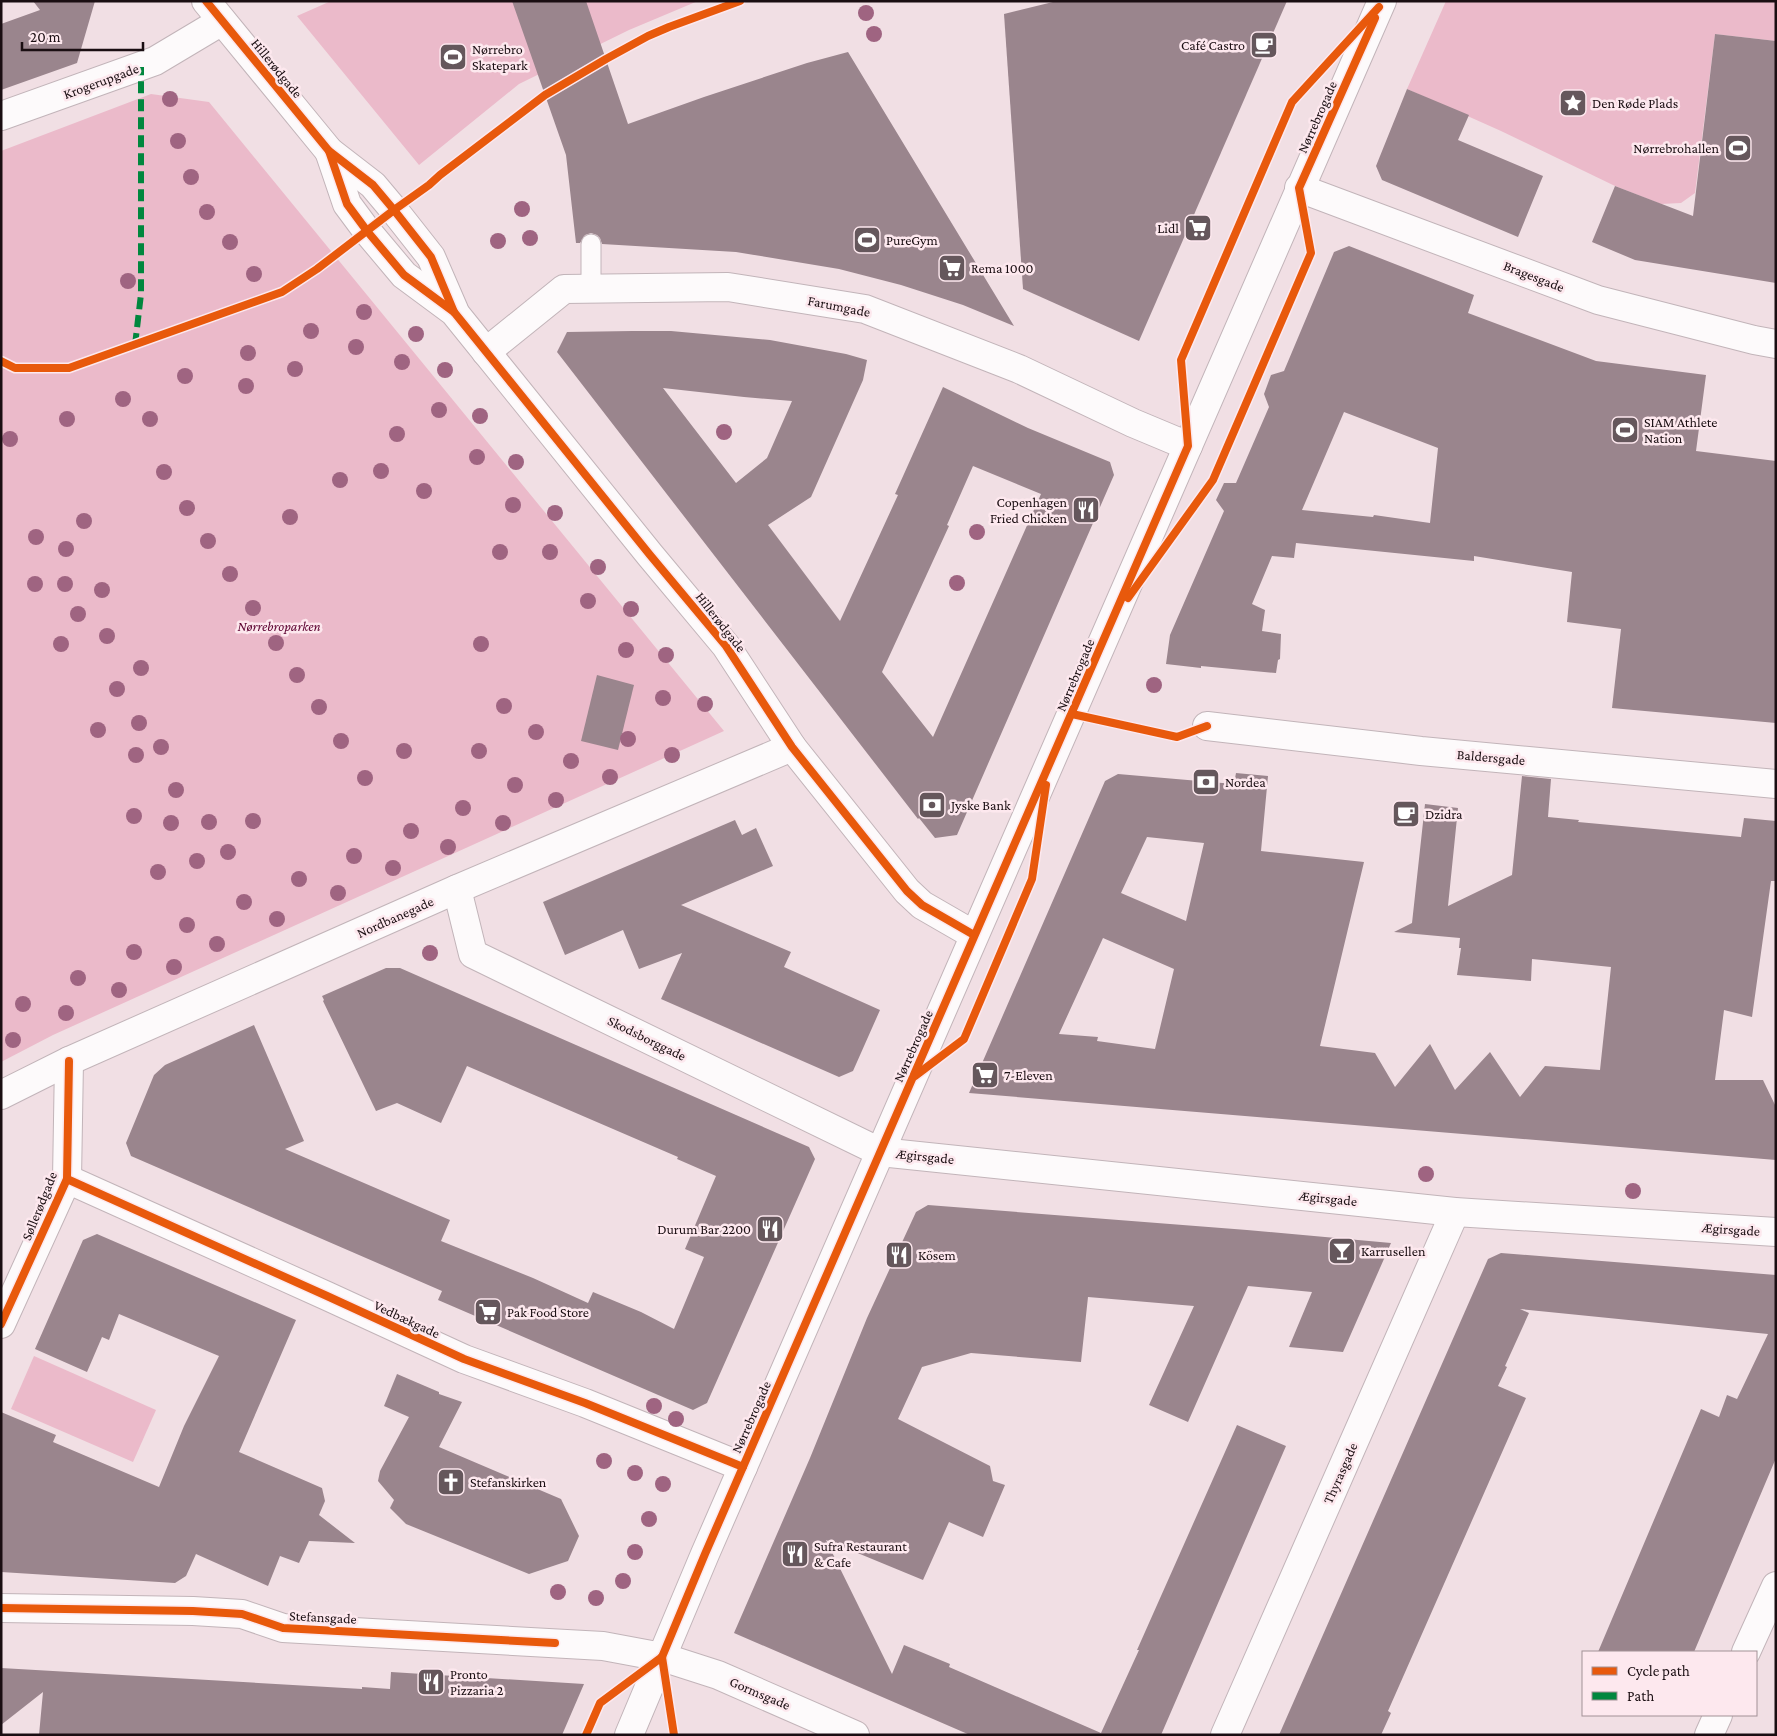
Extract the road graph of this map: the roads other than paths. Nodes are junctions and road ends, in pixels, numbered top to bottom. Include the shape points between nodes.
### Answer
1 (1382, 1) edge
2 (214, 11) edge
3 (1, 116) edge
4 (1299, 188) junction
5 (591, 244) dead end
6 (591, 288) junction
7 (1776, 344) edge
8 (486, 352) junction
9 (1188, 446) junction
10 (1207, 726) dead end
11 (792, 747) junction
12 (1776, 784) edge
13 (458, 889) junction
14 (974, 935) junction
15 (69, 1061) junction
16 (1, 1095) edge
17 (880, 1152) junction
18 (67, 1179) junction
19 (1455, 1212) junction
20 (1776, 1232) edge
21 (1, 1324) edge
22 (743, 1467) junction
23 (1776, 1586) edge
24 (1, 1608) edge
25 (1746, 1651) edge
26 (662, 1657) junction
27 (1718, 1716) edge
28 (629, 1735) edge
29 (855, 1735) edge
30 (1225, 1735) edge
31 (1709, 1735) edge

1 - 4 street, Nørrebrogade
2 - 3 street, Krogerupgade via 155,61
2 - 8 street, Hillerødgade via 329,151 347,204 367,231 404,275 454,312
4 - 7 street, Bragesgade via 1598,300
4 - 9 street, Nørrebrogade
5 - 6 lane
6 - 8 street, Farumgade via 564,289
6 - 9 street, Farumgade via 728,287 865,309 1019,369 1133,424
8 - 11 street, Hillerødgade via 726,646
9 - 14 street, Nørrebrogade
10 - 12 street, Baldersgade via 1421,751
11 - 13 street, Nordbanegade
11 - 14 street, Hillerødgade via 907,891 922,905
13 - 15 street, Nordbanegade
13 - 17 street, Skodsborggade via 473,954
14 - 17 street, Nørrebrogade
15 - 16 street, Nordbanegade
15 - 18 street, Søllerødgade
17 - 19 street, Ægirsgade
17 - 22 street, Nørrebrogade
18 - 21 street, Søllerødgade
18 - 22 street, Vedbækgade via 464,1359 585,1403
19 - 20 street, Ægirsgade
19 - 30 street, Thyrasgade
22 - 26 street, Nørrebrogade
23 - 25 street
24 - 26 street, Stefansgade via 242,1614 283,1628 603,1646
26 - 28 street, Nørrebrogade
26 - 29 street, Gormsgade via 718,1675
27 - 31 street

